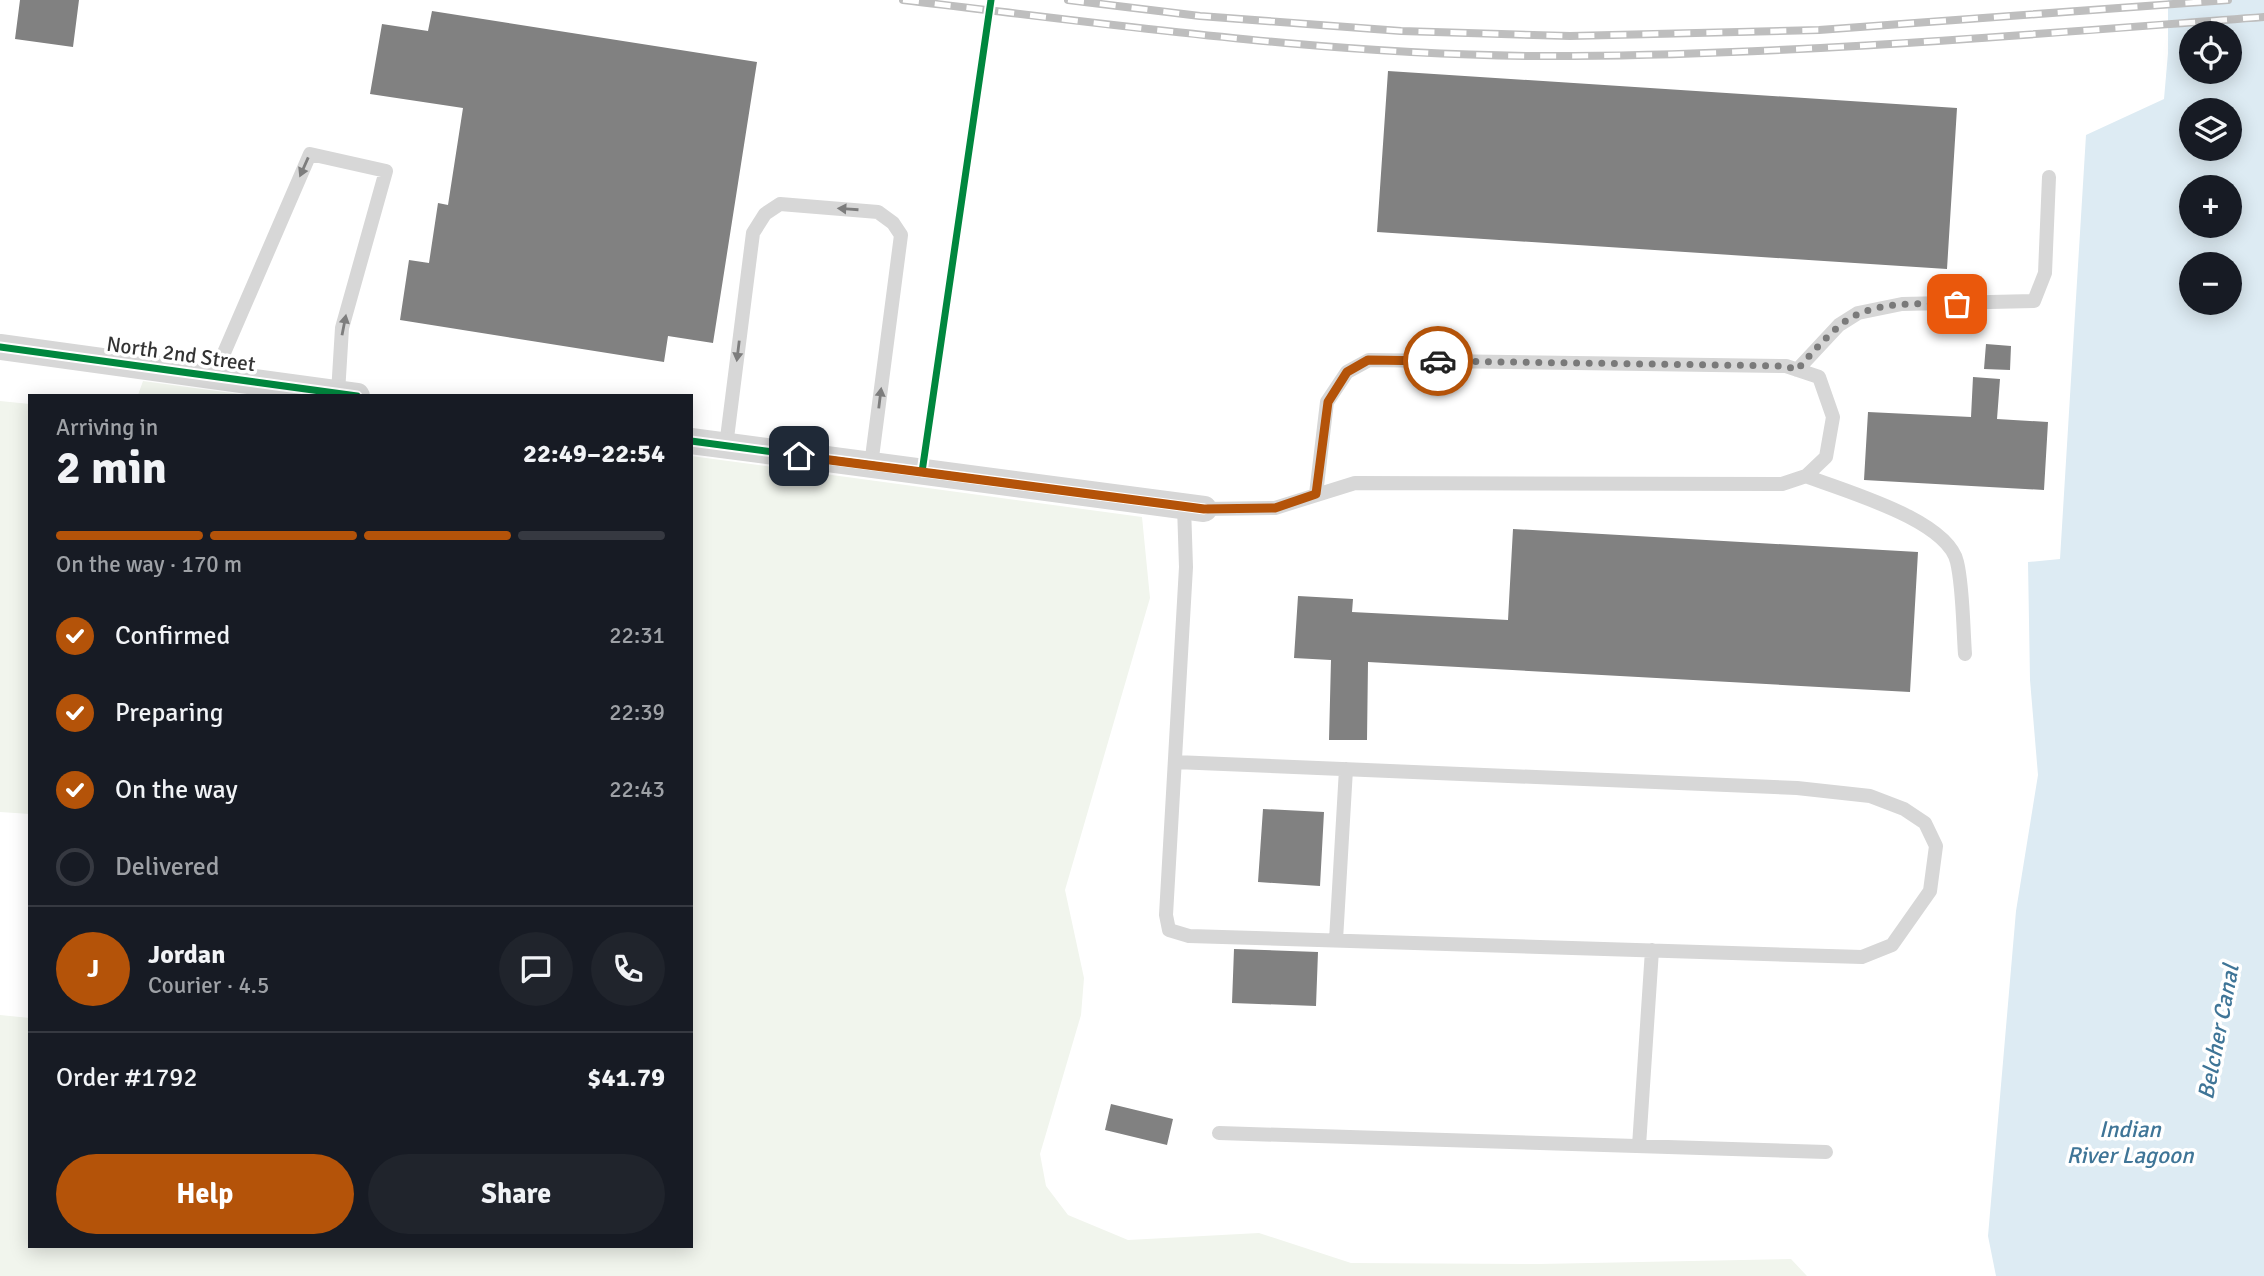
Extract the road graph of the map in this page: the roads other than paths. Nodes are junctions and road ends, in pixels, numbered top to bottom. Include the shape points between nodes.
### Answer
1 (2049, 177) dead end
2 (0, 347) edge
3 (1797, 370) junction
4 (214, 376) junction
5 (347, 394) edge
6 (693, 441) edge
7 (726, 446) junction
8 (871, 465) junction
9 (1806, 476) junction
10 (1316, 494) junction
11 (1194, 508) junction
12 (1965, 654) dead end
13 (1175, 762) junction
14 (1346, 769) junction
15 (1336, 940) junction
16 (1652, 950) junction
17 (1219, 1133) dead end
18 (1639, 1146) junction
19 (1826, 1152) dead end

1 - 3 lane via 2045,273 2034,301 1902,304 1858,313 1839,325
2 - 4 street, North 2nd Street
3 - 9 lane via 1819,377 1833,417 1826,457
3 - 10 lane via 1786,366 1368,360 1347,372 1328,402
4 - 5 street, North 2nd Street
5 -> 4 lane via 342,328 386,171 310,154
6 - 7 street
7 - 8 street
8 -> 7 lane via 901,235 878,212 780,204 753,233
8 - 11 street
9 - 10 lane via 1782,484 1355,483
9 - 12 lane via 1919,521 1947,544 1957,560
10 - 11 lane via 1275,508
11 - 13 lane via 1186,567
13 - 14 lane
13 - 15 lane via 1166,915 1169,930 1189,936
14 - 15 lane
14 - 16 lane via 1784,788 1870,796 1925,823 1936,846 1930,891 1892,945 1862,957
15 - 16 lane
16 - 18 lane
17 - 18 lane
18 - 19 lane

